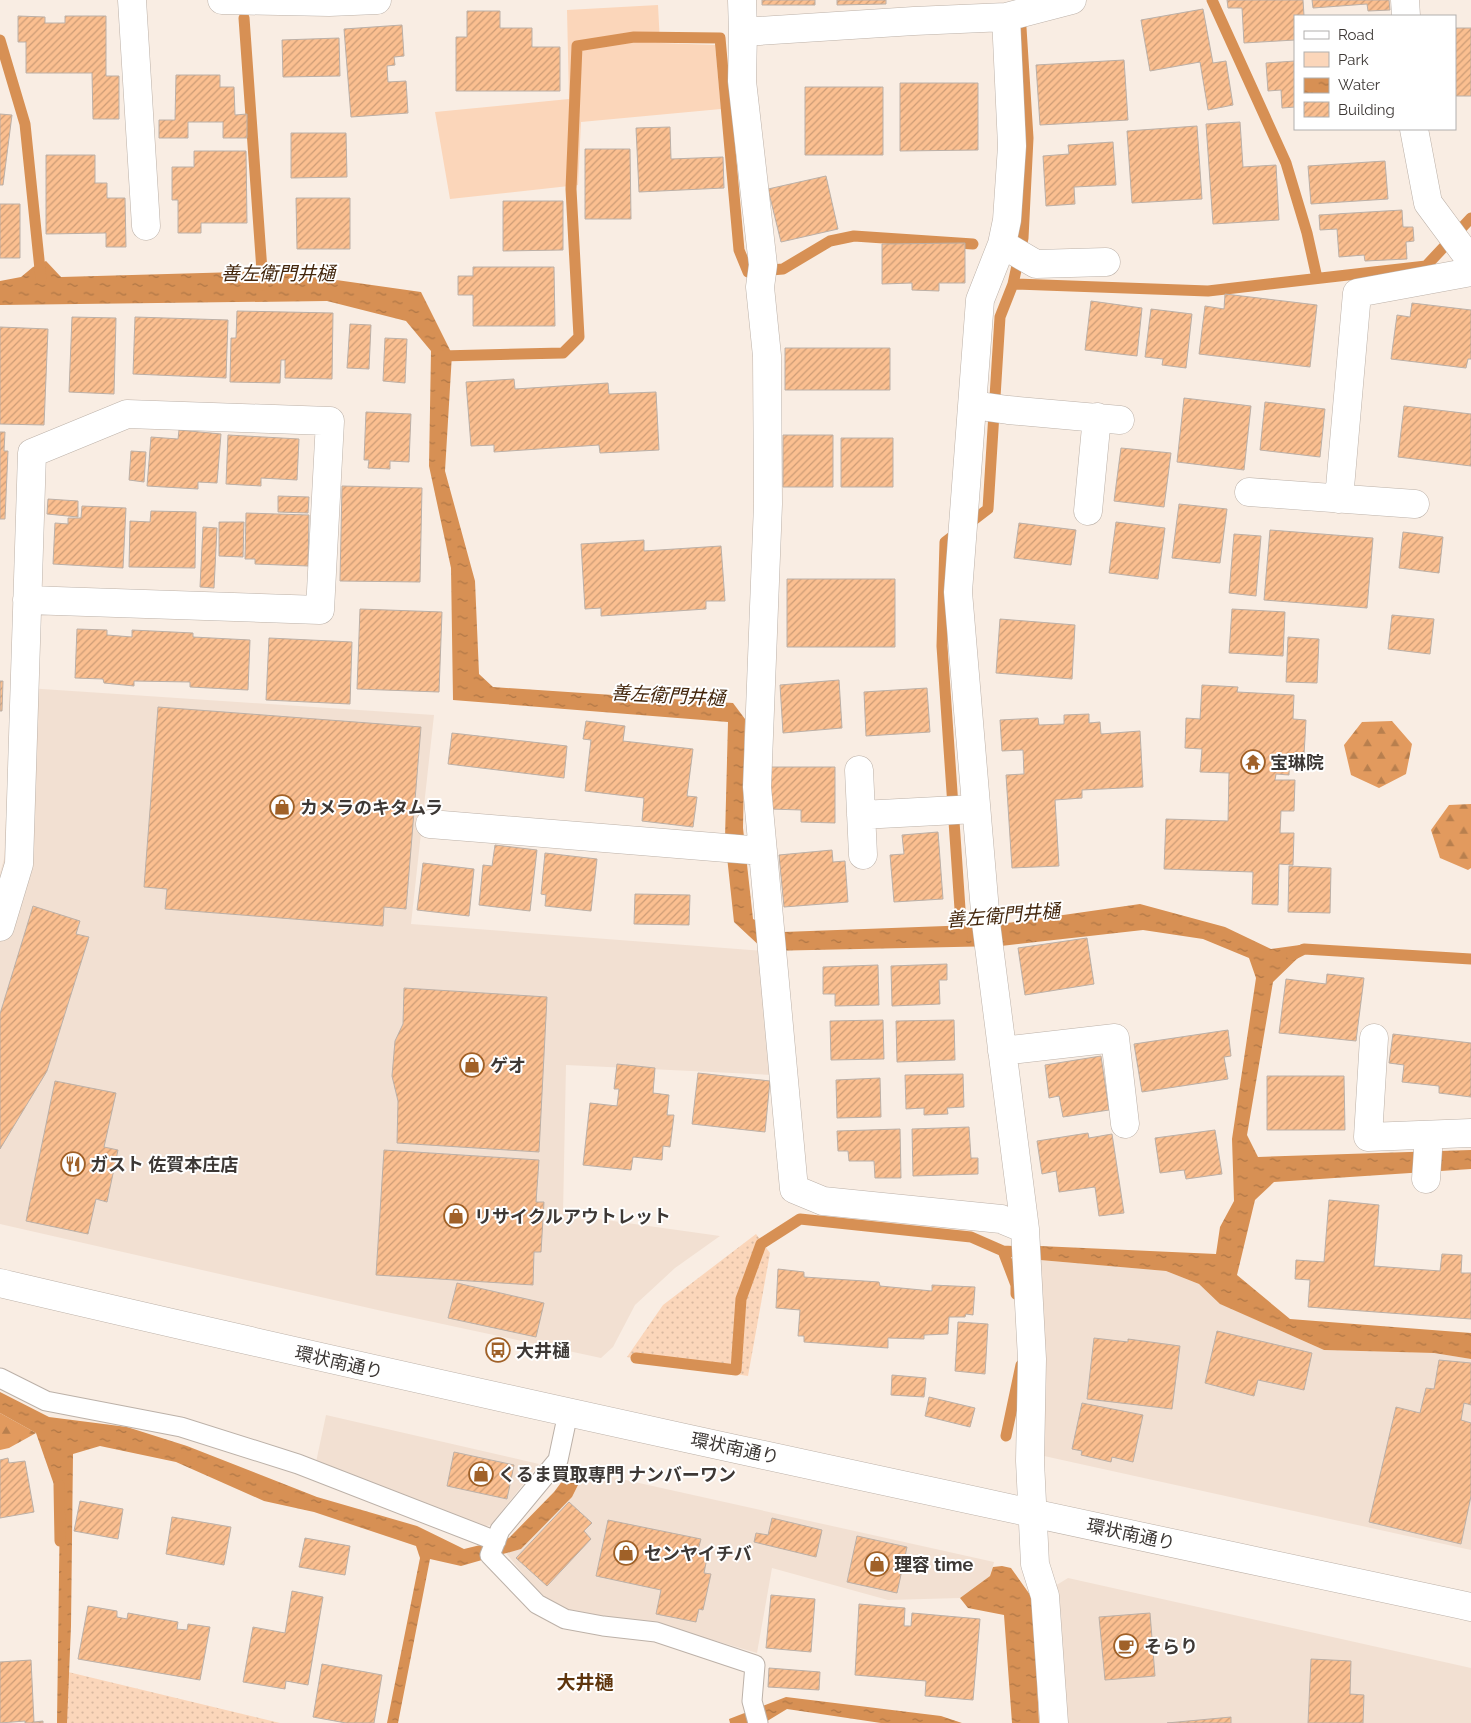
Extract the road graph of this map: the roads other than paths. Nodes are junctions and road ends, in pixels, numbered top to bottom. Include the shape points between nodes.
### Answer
1 (132, 0) edge
2 (222, 0) edge
3 (377, 0) edge
4 (742, 0) edge
5 (1072, 0) edge
6 (1404, 0) edge
7 (1018, 14) junction
8 (1406, 15) edge
9 (743, 32) junction
10 (1414, 130) edge
11 (146, 226) dead end
12 (1002, 244) junction
13 (1459, 244) edge
14 (1106, 262) dead end
15 (1471, 272) edge
16 (972, 405) junction
17 (1249, 492) dead end
18 (1339, 499) junction
19 (1414, 504) dead end
20 (1088, 511) dead end
21 (27, 600) junction
22 (859, 770) dead end
23 (976, 809) junction
24 (861, 815) junction
25 (430, 824) dead end
26 (758, 851) junction
27 (863, 855) dead end
28 (0, 927) edge
29 (1374, 1038) dead end
30 (1002, 1051) junction
31 (1124, 1124) dead end
32 (1471, 1133) edge
33 (1429, 1135) junction
34 (1426, 1179) dead end
35 (1025, 1233) junction
36 (0, 1283) edge
37 (0, 1378) edge
38 (568, 1413) junction
39 (1033, 1512) junction
40 (496, 1541) junction
41 (1471, 1606) edge
42 (758, 1723) edge
43 (1054, 1723) edge

1 - 11 main road
2 - 3 main road
4 - 9 main road
5 - 7 main road
6 - 8 main road
7 - 9 main road
7 - 12 main road via 1007,220
9 - 26 main road via 742,81 762,272 760,287 767,356 768,494 757,787
10 - 13 main road via 1428,203
12 - 14 main road via 1036,264
12 - 16 main road via 980,300
15 - 18 main road via 1357,293
16 - 20 main road via 1108,419
16 - 23 main road via 958,592
17 - 18 main road
18 - 19 main road
21 - 21 main road via 32,453 128,414 330,421 320,610
21 - 28 main road via 19,864
22 - 24 main road
23 - 24 main road
23 - 30 main road
24 - 27 main road
25 - 26 main road
26 - 35 main road via 770,922 794,1189 823,1201 1001,1219
29 - 33 main road via 1368,1137
30 - 31 main road via 1115,1038
30 - 35 main road
32 - 33 main road
33 - 34 main road
35 - 39 main road via 1032,1359 1030,1461
36 - 38 main road, 環状南通り
37 - 40 lane via 46,1401 181,1427 298,1464
38 - 39 main road, 環状南通り
38 - 40 lane via 558,1460 500,1530
39 - 41 main road, 環状南通り
39 - 43 main road via 1035,1564 1045,1596
40 - 42 lane via 490,1555 537,1604 565,1619 656,1632 755,1665 752,1701

